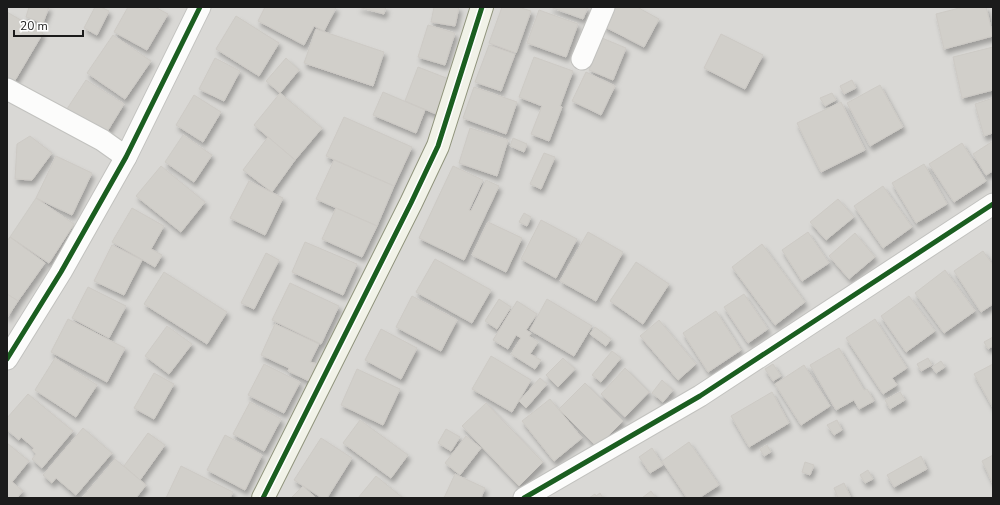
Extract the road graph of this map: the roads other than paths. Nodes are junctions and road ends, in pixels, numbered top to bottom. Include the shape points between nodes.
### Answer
1 (200, 7) edge
2 (482, 7) edge
3 (604, 7) edge
4 (582, 59) dead end
5 (7, 89) edge
6 (126, 157) junction
7 (993, 204) edge
8 (7, 360) edge
9 (263, 498) edge
10 (524, 498) edge

1 - 6 street
2 - 9 street via 438,146
3 - 4 street
5 - 6 street via 102,140
6 - 8 street via 61,272
7 - 10 street via 700,396

